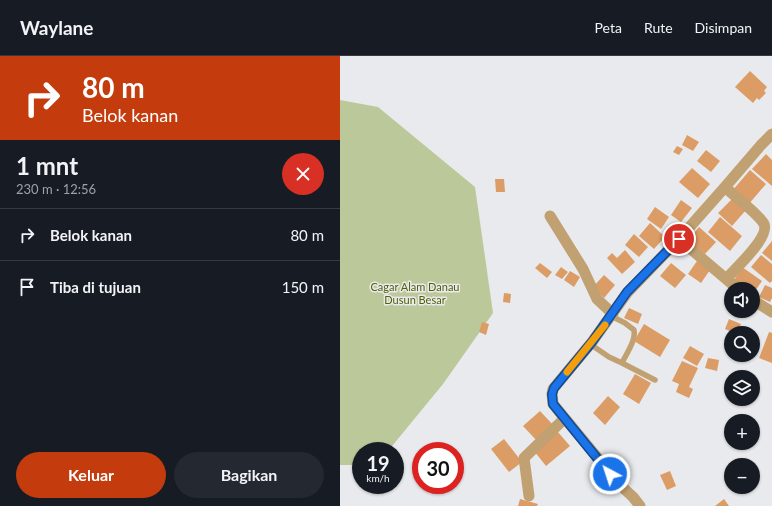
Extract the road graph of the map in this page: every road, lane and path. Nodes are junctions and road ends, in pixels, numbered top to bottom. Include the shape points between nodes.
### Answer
1 (772, 134) edge
2 (725, 187) junction
3 (550, 216) dead end
4 (768, 232) edge
5 (679, 239) junction
6 (726, 279) junction
7 (730, 282) edge
8 (760, 304) edge
9 (772, 312) edge
10 (612, 315) junction
11 (590, 344) junction
12 (622, 363) junction
13 (655, 380) dead end
14 (564, 418) junction
15 (529, 496) dead end
16 (636, 502) edge

1 - 2 street
2 - 4 street via 757,217
2 - 5 street
3 - 10 street via 583,268 597,299
4 - 6 street
5 - 6 street
5 - 10 street via 627,292
6 - 7 street
8 - 9 street
10 - 11 street
10 - 12 lane via 634,330
11 - 12 lane
11 - 14 street via 553,389 553,404
12 - 13 lane
14 - 15 street via 524,458
14 - 16 street

